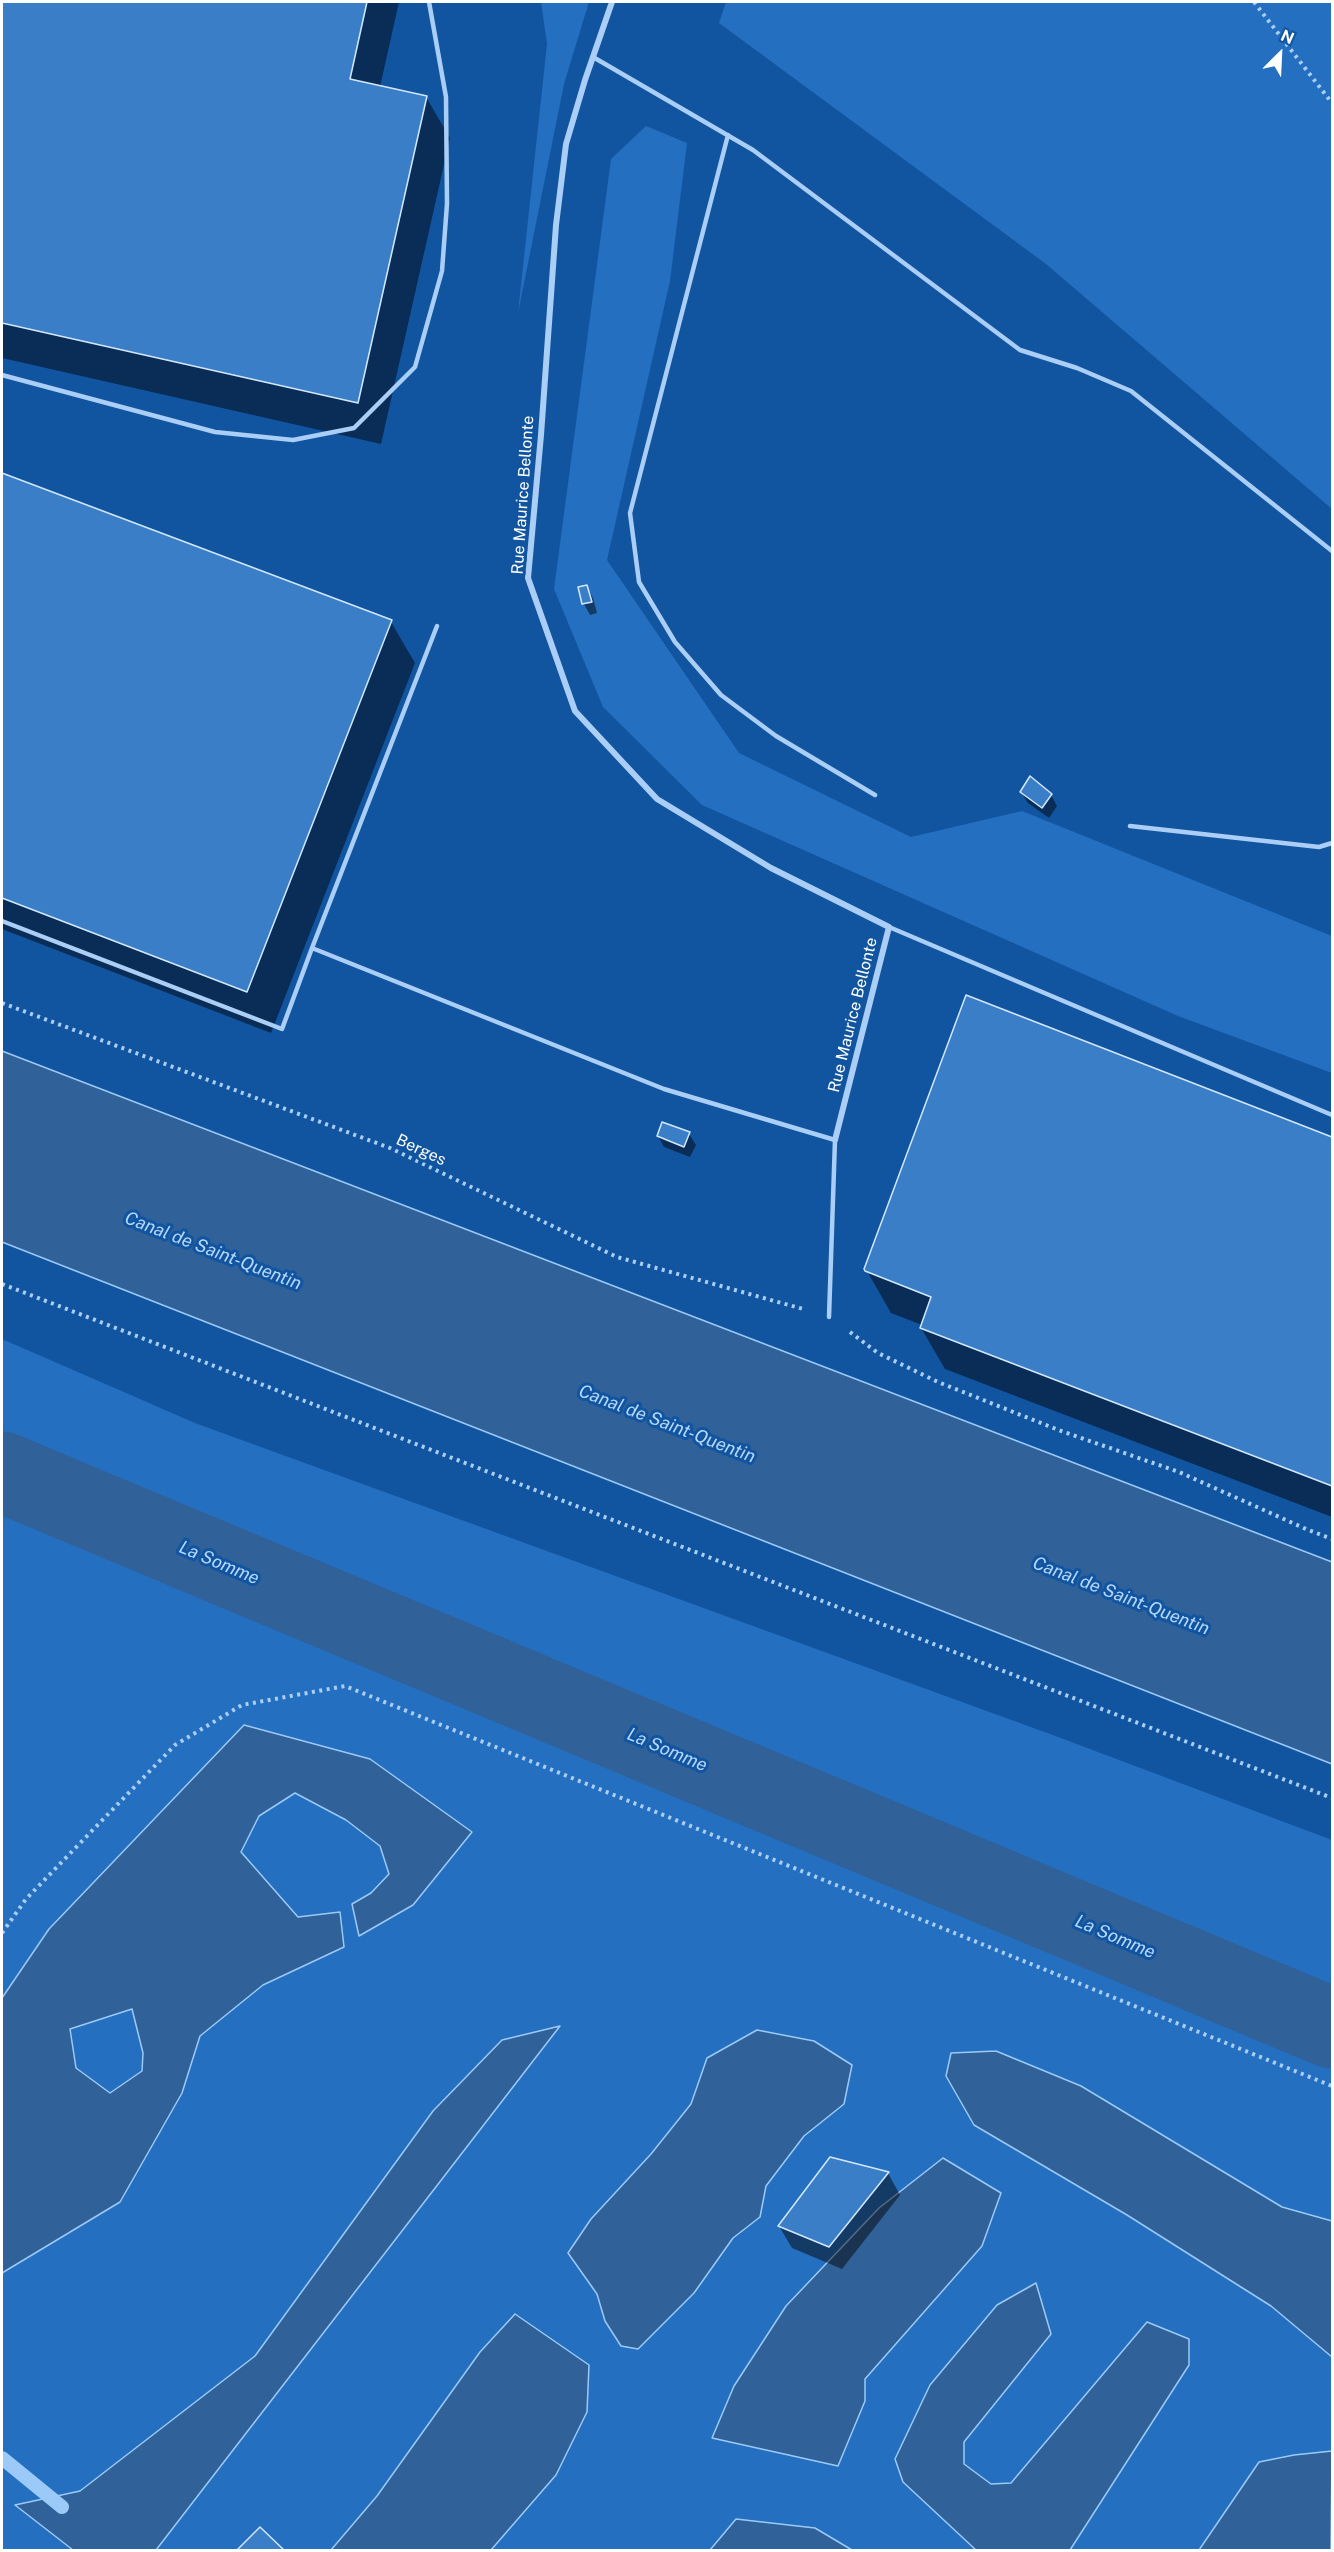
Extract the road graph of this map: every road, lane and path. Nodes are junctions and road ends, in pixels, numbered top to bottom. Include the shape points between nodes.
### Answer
1 (429, 2) edge
2 (612, 2) edge
3 (1254, 2) edge
4 (593, 57) junction
5 (1332, 103) edge
6 (728, 135) junction
7 (2, 375) edge
8 (1332, 551) edge
9 (437, 626) dead end
10 (875, 795) dead end
11 (1130, 826) dead end
12 (1332, 843) edge
13 (2, 921) edge
14 (889, 927) junction
15 (312, 948) junction
16 (2, 1003) edge
17 (1332, 1115) edge
18 (835, 1140) junction
19 (2, 1284) edge
20 (829, 1317) junction
21 (1332, 1539) edge
22 (1332, 1798) edge
23 (2, 1933) edge
24 (1332, 2086) edge

1 - 7 lane via 446,97 447,204 442,271 416,367 354,428 293,440 215,432
2 - 4 street, Rue Maurice Bellonte
3 - 5 path
4 - 6 lane
4 - 14 street, Rue Maurice Bellonte via 566,144 528,578 575,711 657,799 771,868
6 - 8 lane via 1020,350 1131,391
6 - 10 lane via 630,513 639,582 675,642 721,695 776,736
9 - 15 lane
11 - 12 lane via 1319,847
13 - 15 lane via 282,1029
14 - 17 lane
14 - 18 street, Rue Maurice Bellonte
15 - 18 lane via 664,1089
16 - 20 path, Berges via 390,1148 616,1257
18 - 20 lane
19 - 22 path
20 - 21 path via 878,1353 938,1382 1179,1472
23 - 24 path via 26,1899 175,1745 242,1706 345,1686

